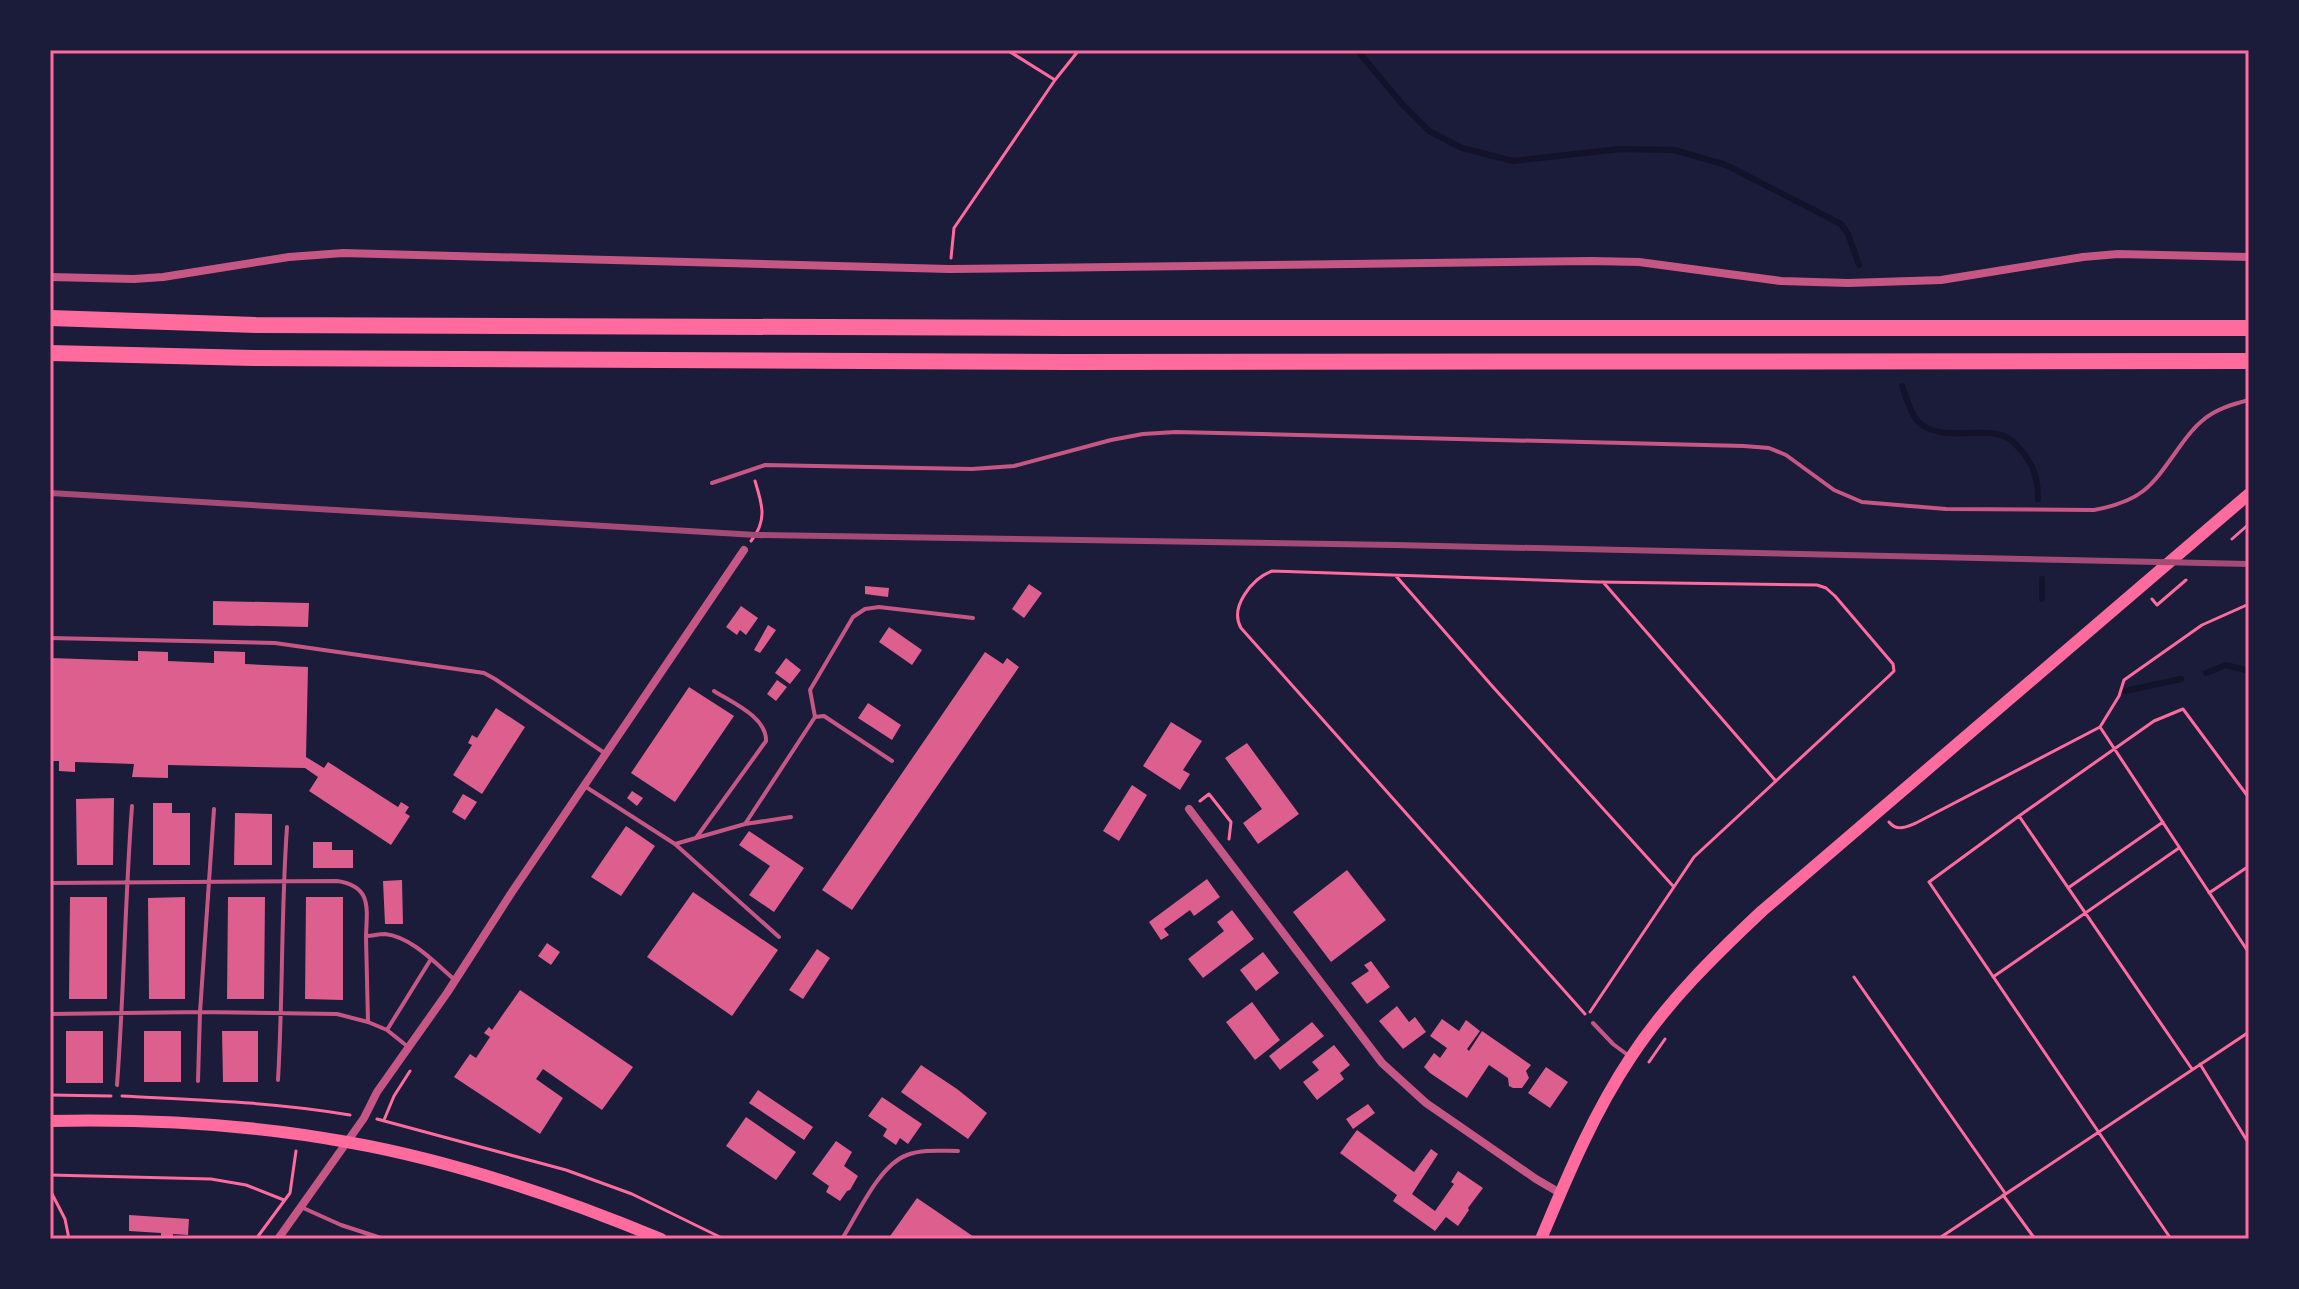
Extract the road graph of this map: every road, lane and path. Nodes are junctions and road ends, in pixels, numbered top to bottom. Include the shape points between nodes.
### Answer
1 (1007, 50) edge
2 (1079, 50) edge
3 (1055, 80) junction
4 (2249, 257) edge
5 (949, 269) junction
6 (51, 277) edge
7 (54, 318) edge
8 (2249, 328) edge
9 (56, 353) edge
10 (2249, 361) edge
11 (2249, 400) edge
12 (751, 468) junction
13 (712, 483) dead end
14 (2249, 494) edge
15 (2249, 524) edge
16 (2232, 539) dead end
17 (744, 550) joint
18 (1395, 574) junction
19 (2186, 580) dead end
20 (1603, 582) junction
21 (2152, 599) dead end
22 (2249, 604) edge
23 (973, 618) dead end
24 (50, 638) edge
25 (714, 691) dead end
26 (815, 717) junction
27 (2100, 727) junction
28 (2114, 748) junction
29 (606, 754) junction
30 (892, 761) dead end
31 (1775, 780) junction
32 (584, 786) junction
33 (2249, 798) edge
34 (51, 800) edge
35 (132, 806) dead end
36 (214, 809) dead end
37 (1189, 809) joint
38 (2019, 816) junction
39 (791, 817) dead end
40 (1889, 822) dead end
41 (2163, 822) junction
42 (745, 824) junction
43 (287, 827) dead end
44 (696, 838) junction
45 (675, 844) junction
46 (1229, 846) dead end
47 (2179, 848) junction
48 (2249, 866) edge
49 (283, 881) junction
50 (126, 882) junction
51 (208, 882) junction
52 (50, 883) edge
53 (1673, 886) junction
54 (2068, 888) junction
55 (2209, 893) junction
56 (50, 899) edge
57 (2085, 913) junction
58 (366, 936) junction
59 (779, 937) dead end
60 (2249, 953) edge
61 (431, 959) junction
62 (1854, 977) dead end
63 (1993, 977) junction
64 (455, 980) junction
65 (200, 1012) junction
66 (123, 1013) junction
67 (282, 1013) junction
68 (50, 1014) edge
69 (368, 1022) junction
70 (1593, 1023) dead end
71 (387, 1030) junction
72 (2249, 1032) edge
73 (1669, 1033) dead end
74 (408, 1046) junction
75 (1631, 1057) junction
76 (2200, 1064) junction
77 (1645, 1067) dead end
78 (2192, 1069) junction
79 (278, 1080) dead end
80 (198, 1081) dead end
81 (117, 1085) dead end
82 (50, 1095) edge
83 (364, 1118) junction
84 (50, 1121) edge
85 (2099, 1131) junction
86 (299, 1135) junction
87 (348, 1142) junction
88 (2249, 1144) edge
89 (958, 1151) dead end
90 (50, 1175) edge
91 (50, 1190) edge
92 (1560, 1193) junction
93 (2004, 1194) junction
94 (284, 1200) junction
95 (301, 1207) junction
96 (69, 1239) edge
97 (256, 1239) edge
98 (278, 1239) edge
99 (384, 1239) edge
100 (661, 1239) edge
101 (724, 1239) edge
102 (842, 1239) edge
103 (1541, 1239) edge
104 (1938, 1239) edge
105 (2035, 1239) edge
106 (2171, 1239) edge

1 - 3 path
2 - 3 path
3 - 5 path via 954,228
4 - 5 street via 2118,254 1941,280 1848,283 1592,261
5 - 6 street via 343,253 163,277
7 - 8 highway via 288,325
9 - 10 highway via 1050,362
11 - 12 lane via 2205,418 2141,494 2094,510 1946,509 1862,502 1834,490 1786,455 1744,446 1176,432 1111,440 1014,466
12 - 13 lane
12 - 17 path via 763,516
14 - 75 main road via 1739,932 1693,978
15 - 16 path
17 - 29 street
18 - 20 path
18 - 53 path
18 - 53 path via 1272,571 1243,597 1237,621 1587,1016
19 - 21 path via 2157,605
20 - 31 path
20 - 31 path via 1817,585 1835,596 1894,671
22 - 27 path via 2202,625 2124,680
23 - 26 lane via 865,609 853,617 810,690
24 - 29 lane via 275,643 484,673
25 - 44 lane via 757,720 766,741
26 - 30 lane via 824,716
26 - 42 lane
27 - 28 path
27 - 40 path via 1916,823 1900,829
28 - 33 path via 2183,709
28 - 38 path
28 - 41 path
29 - 32 street
31 - 53 path via 1694,857
32 - 45 lane
32 - 64 street
34 - 52 lane
35 - 50 lane
36 - 51 lane
37 - 46 path via 1209,794 1231,822
37 - 92 street via 1382,1063 1426,1103
38 - 54 path
38 - 63 path via 1929,882
39 - 42 lane
41 - 47 path
41 - 54 path
42 - 44 lane
43 - 49 lane
44 - 45 lane
45 - 59 lane
47 - 55 path
47 - 57 path
48 - 55 path
49 - 51 lane
49 - 58 lane via 351,883 367,903
49 - 67 lane
50 - 51 lane
50 - 52 lane
50 - 66 lane
51 - 65 lane
52 - 56 lane
54 - 57 path
55 - 60 path
57 - 63 path
57 - 78 path
58 - 61 lane via 387,934 407,941
58 - 69 lane
61 - 64 lane
61 - 71 lane
62 - 93 path
63 - 85 path
64 - 74 street
65 - 66 lane
65 - 67 lane
65 - 80 lane
66 - 68 lane
66 - 81 lane
67 - 69 lane via 337,1014
67 - 79 lane
69 - 71 lane
70 - 75 lane
71 - 74 lane
72 - 76 path
73 - 77 path
74 - 83 street
75 - 92 main road
76 - 78 path
76 - 88 path
78 - 85 path
82 - 83 path via 249,1102
83 - 87 street
83 - 101 path via 566,1170 632,1194
84 - 86 main road via 201,1125
85 - 93 path
85 - 106 path
86 - 87 main road
86 - 94 path via 290,1193
87 - 95 street
87 - 100 main road via 511,1182
89 - 102 lane via 924,1151 896,1160
90 - 94 path via 211,1179
91 - 96 path
92 - 103 main road
93 - 104 path
93 - 105 path
94 - 97 path
95 - 98 street
95 - 99 lane

